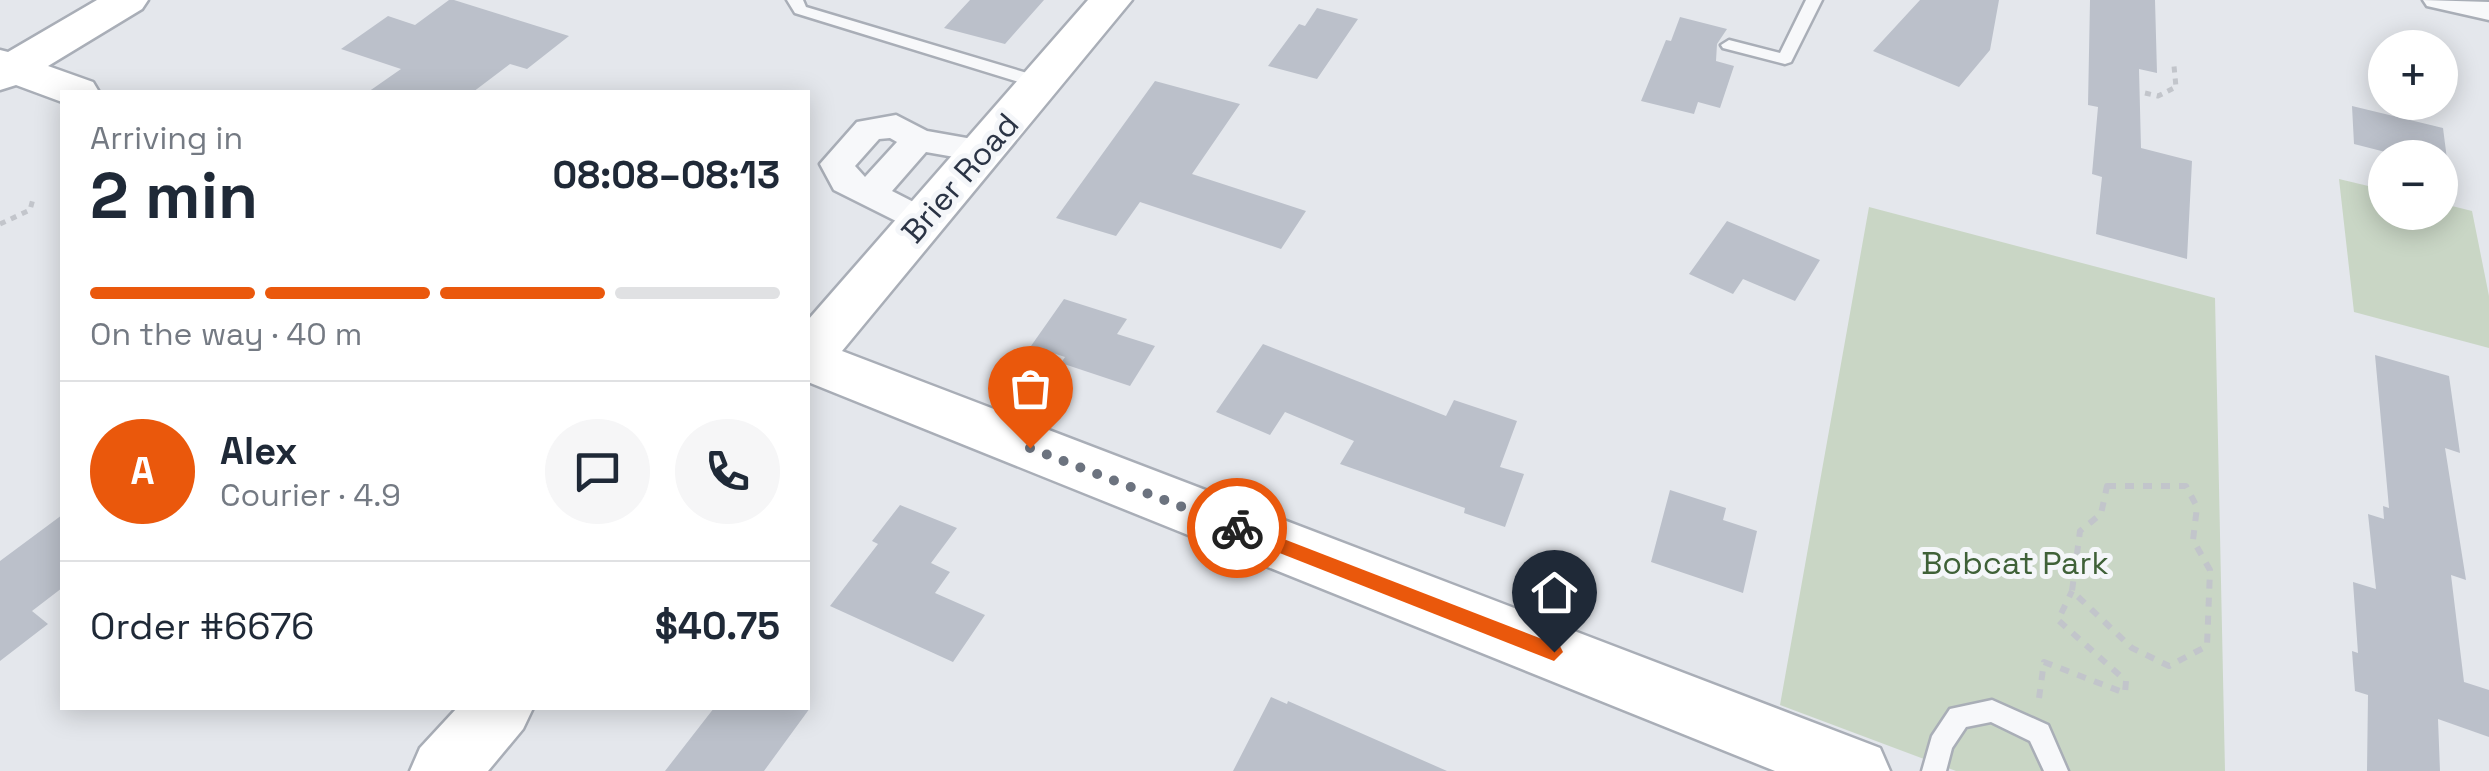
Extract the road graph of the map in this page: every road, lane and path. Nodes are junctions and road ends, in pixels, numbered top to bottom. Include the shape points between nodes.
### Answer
1 (127, 0) edge
2 (795, 0) edge
3 (1112, 0) edge
4 (1814, 0) edge
5 (2438, 0) edge
6 (2489, 11) edge
7 (1729, 45) dead end
8 (2174, 66) dead end
9 (4, 70) edge
10 (1041, 83) junction
11 (70, 90) edge
12 (2146, 93) dead end
13 (983, 151) junction
14 (34, 199) dead end
15 (922, 222) junction
16 (0, 224) edge
17 (810, 356) edge
18 (810, 359) edge
19 (2072, 591) junction
20 (2044, 662) dead end
21 (498, 710) edge
22 (444, 771) edge
23 (1856, 771) edge
24 (1934, 771) edge
25 (2056, 771) edge

1 - 9 street
2 - 10 lane via 800,10
3 - 10 street, Brier Road
4 - 7 lane via 1785,59
5 - 6 street
8 - 12 path via 2176,88
9 - 11 street
10 - 13 street, Brier Road
13 - 15 street, Brier Road
13 - 15 street via 918,140 872,192 890,209
14 - 16 path via 30,210
15 - 17 street, Brier Road
18 - 23 street
19 - 19 path via 2080,531 2101,514 2107,486 2186,486 2197,507 2192,540 2210,570 2207,646 2170,666 2132,648
19 - 20 path via 2058,620 2126,682 2125,693
21 - 22 street
24 - 25 lane via 1959,717 1992,711 2040,733

